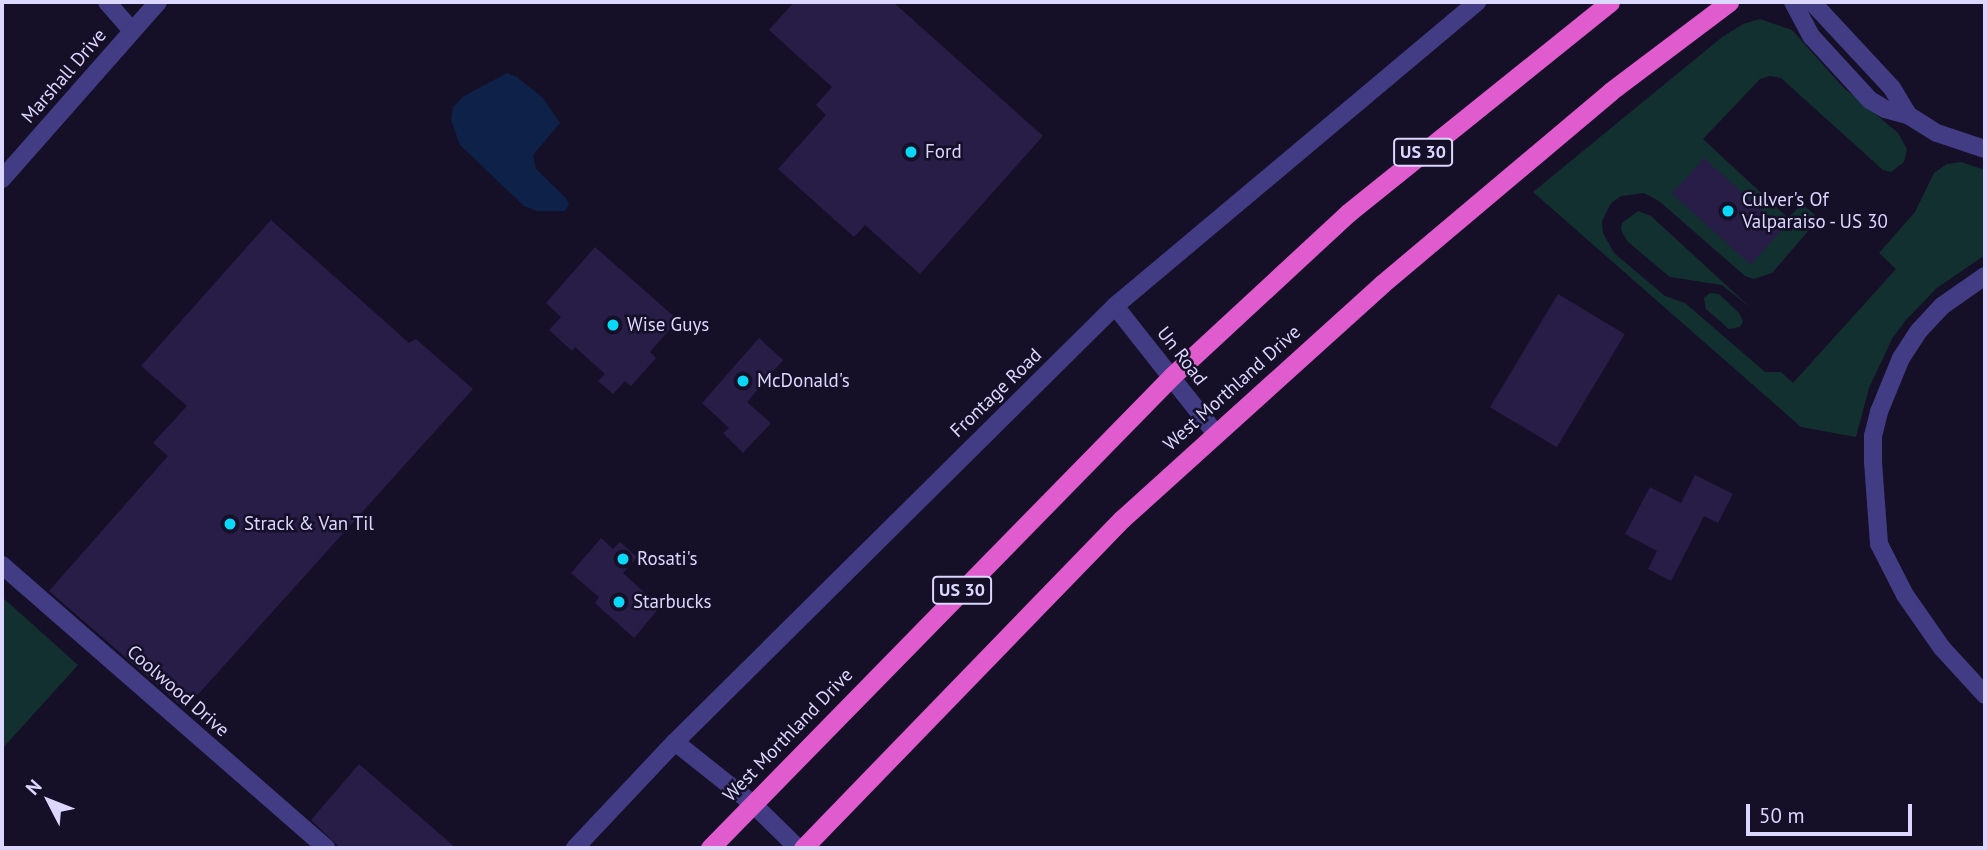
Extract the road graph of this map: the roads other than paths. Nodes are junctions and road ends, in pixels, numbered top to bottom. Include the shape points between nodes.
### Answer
1 (107, 2) edge
2 (158, 2) edge
3 (1477, 2) edge
4 (1610, 2) edge
5 (1728, 2) edge
6 (1793, 2) edge
7 (1812, 2) edge
8 (132, 31) junction
9 (1908, 116) junction
10 (1985, 149) edge
11 (2, 179) edge
12 (1985, 276) edge
13 (1115, 306) junction
14 (1172, 376) junction
15 (1216, 434) junction
16 (2, 565) edge
17 (1985, 695) edge
18 (675, 742) junction
19 (753, 804) junction
20 (326, 848) edge
21 (575, 848) edge
22 (710, 848) edge
23 (800, 848) edge

1 - 8 street
2 - 8 street, Marshall Drive
3 - 13 street, Frontage Road
4 - 14 highway, West Morthland Drive / US 30 via 1348,213
5 - 15 highway, West Morthland Drive via 1611,92 1440,235
6 - 9 street via 1812,37 1870,100
7 - 9 street via 1892,88
8 - 11 street, Marshall Drive
9 - 10 street via 1937,133
12 - 17 street via 1942,306 1918,332 1901,358 1873,436 1879,544 1905,595 1942,648
13 - 14 street, Un Road
13 - 18 street, Frontage Road
14 - 15 street, Un Road
14 - 19 highway, West Morthland Drive / US 30
15 - 23 highway, West Morthland Drive via 1122,519
16 - 20 street, Coolwood Drive
18 - 19 street
18 - 21 street, Frontage Road
19 - 22 highway, West Morthland Drive / US 30
19 - 23 street

